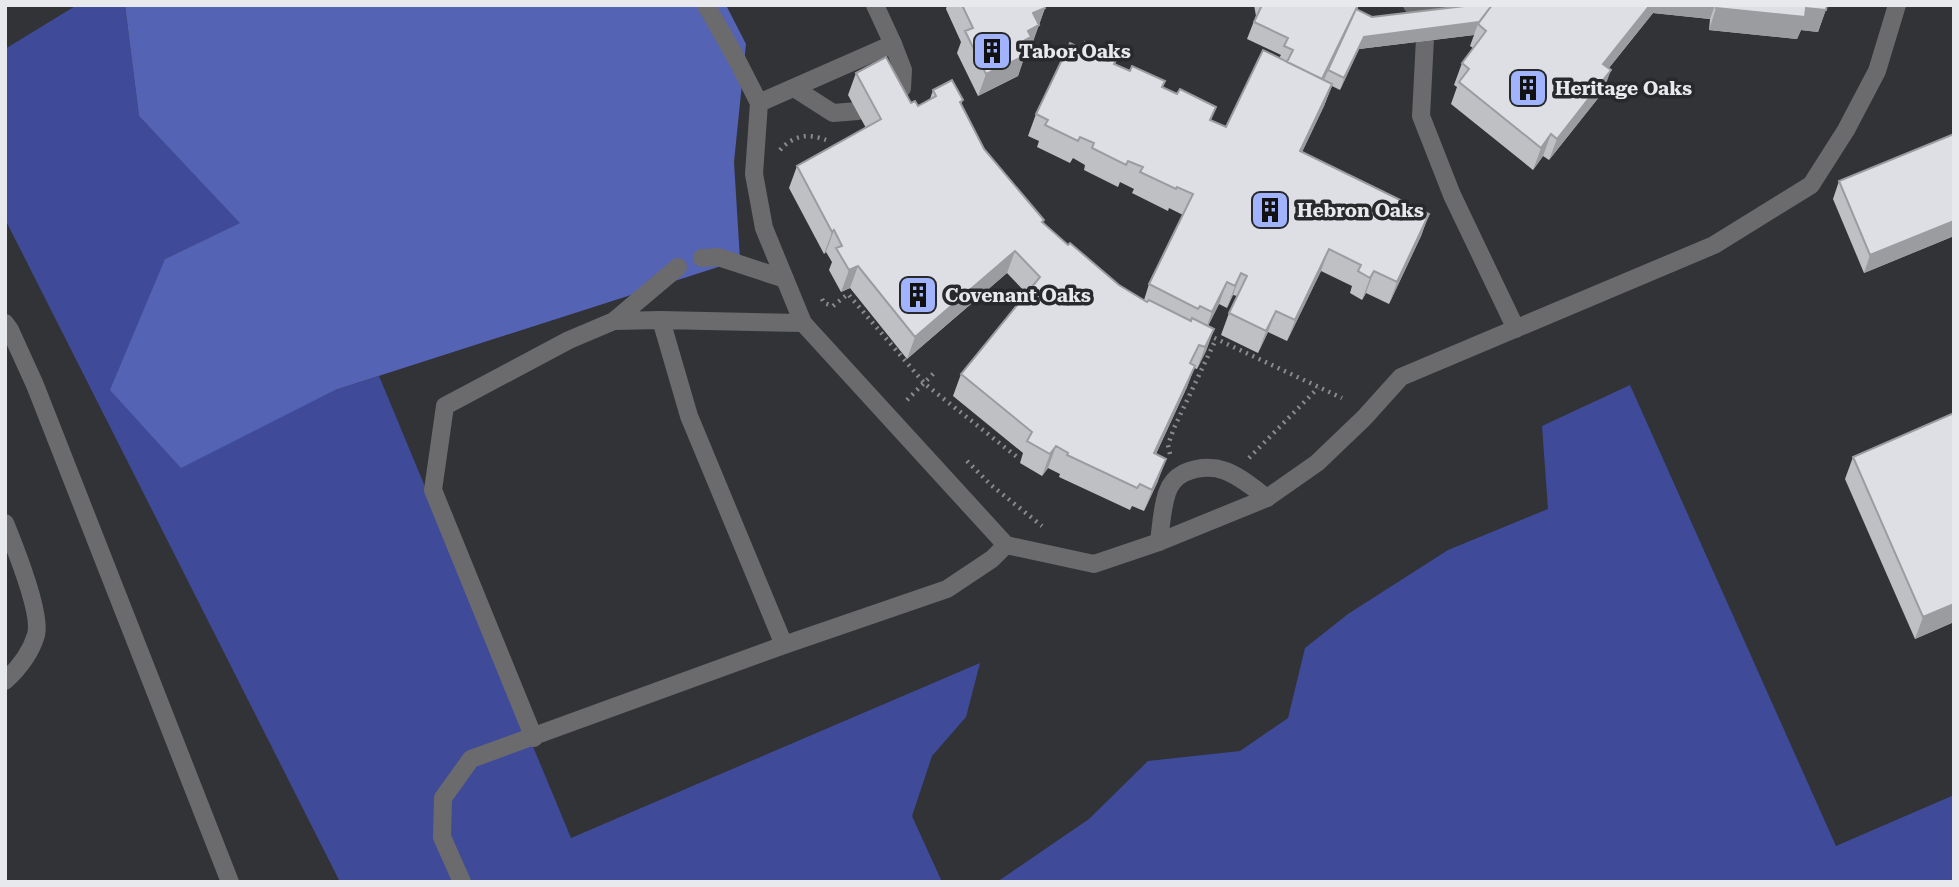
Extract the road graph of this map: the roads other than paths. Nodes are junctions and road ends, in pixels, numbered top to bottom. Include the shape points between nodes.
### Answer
1 (706, 5) edge
2 (875, 5) edge
3 (1412, 5) edge
4 (1897, 5) edge
5 (1433, 12) edge
6 (893, 44) junction
7 (794, 88) junction
8 (885, 95) edge
9 (759, 103) junction
10 (858, 111) dead end
11 (702, 258) dead end
12 (677, 267) dead end
13 (785, 279) junction
14 (661, 320) junction
15 (614, 321) junction
16 (5, 323) edge
17 (803, 323) junction
18 (1516, 329) junction
19 (1267, 498) junction
20 (5, 523) edge
21 (1159, 542) junction
22 (1006, 545) junction
23 (784, 645) junction
24 (5, 681) edge
25 (534, 738) junction
26 (230, 882) edge
27 (462, 882) edge

1 - 9 street
2 - 6 street
3 - 5 street
4 - 18 street via 1877,71 1811,185 1714,244
5 - 18 street via 1421,116 1452,195
6 - 7 street
6 - 8 street via 903,70 902,88
7 - 9 street
7 - 10 street via 833,113
9 - 13 street via 754,174 764,228
11 - 13 street via 718,257
12 - 15 street
13 - 17 street
14 - 15 street
14 - 17 street
14 - 23 street via 689,416
15 - 25 street via 445,406 433,490
16 - 26 street via 35,385
17 - 22 street
18 - 19 street via 1401,377 1317,463
19 - 21 street
19 - 21 street via 1235,474 1210,466 1192,470 1177,477 1167,491
20 - 24 street via 30,594 37,633 16,671
21 - 22 street via 1094,564
22 - 23 street via 947,589
23 - 25 street
25 - 27 street via 471,759 443,798 442,837

